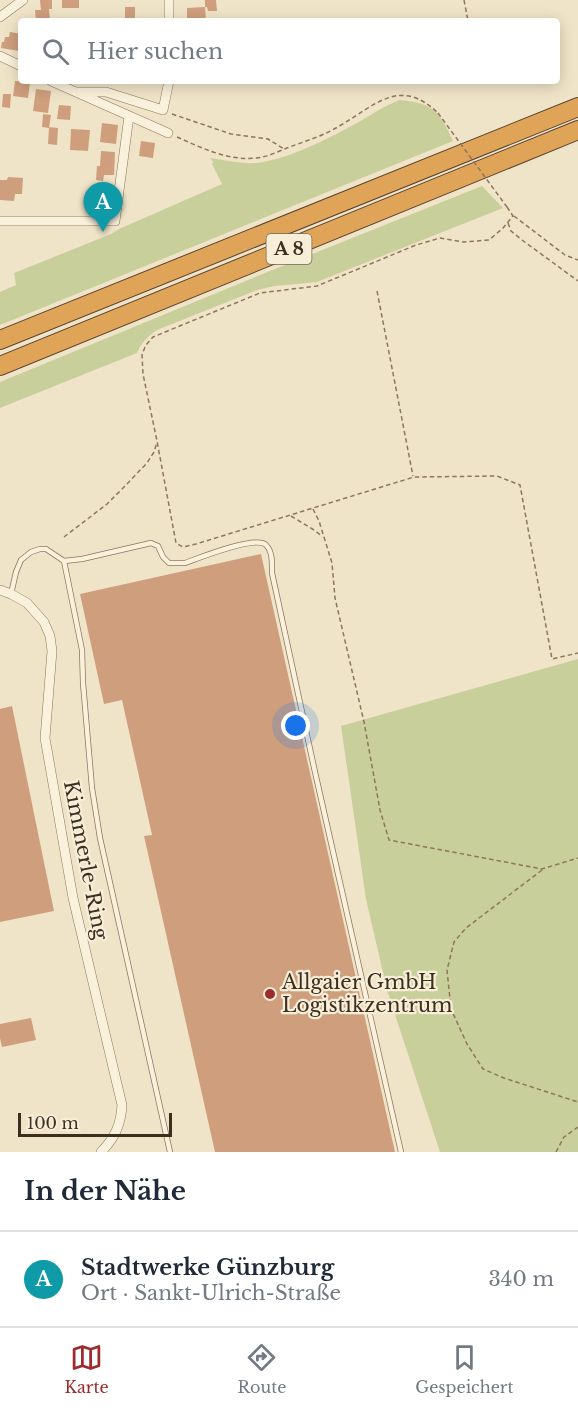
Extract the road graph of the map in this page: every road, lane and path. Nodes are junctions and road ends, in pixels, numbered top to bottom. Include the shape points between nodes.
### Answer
1 (23, 0) edge
2 (169, 0) edge
3 (464, 0) edge
4 (0, 17) edge
5 (169, 18) edge
6 (467, 18) edge
7 (0, 56) edge
8 (18, 65) edge
9 (57, 84) edge
10 (168, 84) edge
11 (72, 91) junction
12 (578, 106) edge
13 (163, 110) junction
14 (129, 116) junction
15 (578, 130) edge
16 (168, 133) joint
17 (284, 149) junction
18 (513, 216) junction
19 (0, 221) edge
20 (508, 222) junction
21 (578, 260) edge
22 (578, 281) edge
23 (377, 291) dead end
24 (0, 340) edge
25 (0, 366) edge
26 (157, 441) junction
27 (414, 477) junction
28 (313, 509) junction
29 (290, 516) junction
30 (64, 537) dead end
31 (324, 538) junction
32 (64, 561) junction
33 (0, 590) edge
34 (11, 594) junction
35 (578, 653) edge
36 (578, 858) edge
37 (542, 869) junction
38 (578, 1102) edge
39 (578, 1127) edge
40 (101, 1152) edge
41 (170, 1152) edge
42 (401, 1152) edge
43 (556, 1152) edge

1 - 4 street
2 - 5 street
3 - 6 path
7 - 8 street
9 - 11 street
10 - 13 street
11 - 13 street via 106,92
11 - 14 street
12 - 24 highway, A 8
13 - 17 path via 231,134 268,139
14 - 16 street
14 - 19 street via 115,221
15 - 25 highway, A 8
16 - 17 path via 225,156 257,158
17 - 18 path, bridge via 323,135 379,101 395,96 416,97 438,113
18 - 20 path
18 - 21 path via 565,255
20 - 22 path via 511,231
20 - 26 path via 489,240 464,242 440,238 424,242 317,286 260,293 153,337 142,354 142,374
23 - 27 path
26 - 29 path via 176,543 196,544
26 - 30 path via 147,463 124,487
27 - 28 path
27 - 35 path via 497,476 520,486 552,659
28 - 29 path
28 - 31 path
29 - 31 path
31 - 37 path via 389,840
32 - 34 lane via 46,549 31,552 21,560
32 - 41 lane via 82,650 92,788 100,838
32 - 42 lane via 147,543 158,546 169,563 184,563 248,543 266,544 271,552 272,573 315,772
33 - 34 street, Kimmerle-Ring
34 - 40 street, Kimmerle-Ring via 39,615 52,644 45,738 73,898 122,1105 117,1131
36 - 37 path
37 - 38 path via 466,928 454,942 447,970 451,1009 483,1069
39 - 43 path via 564,1137

